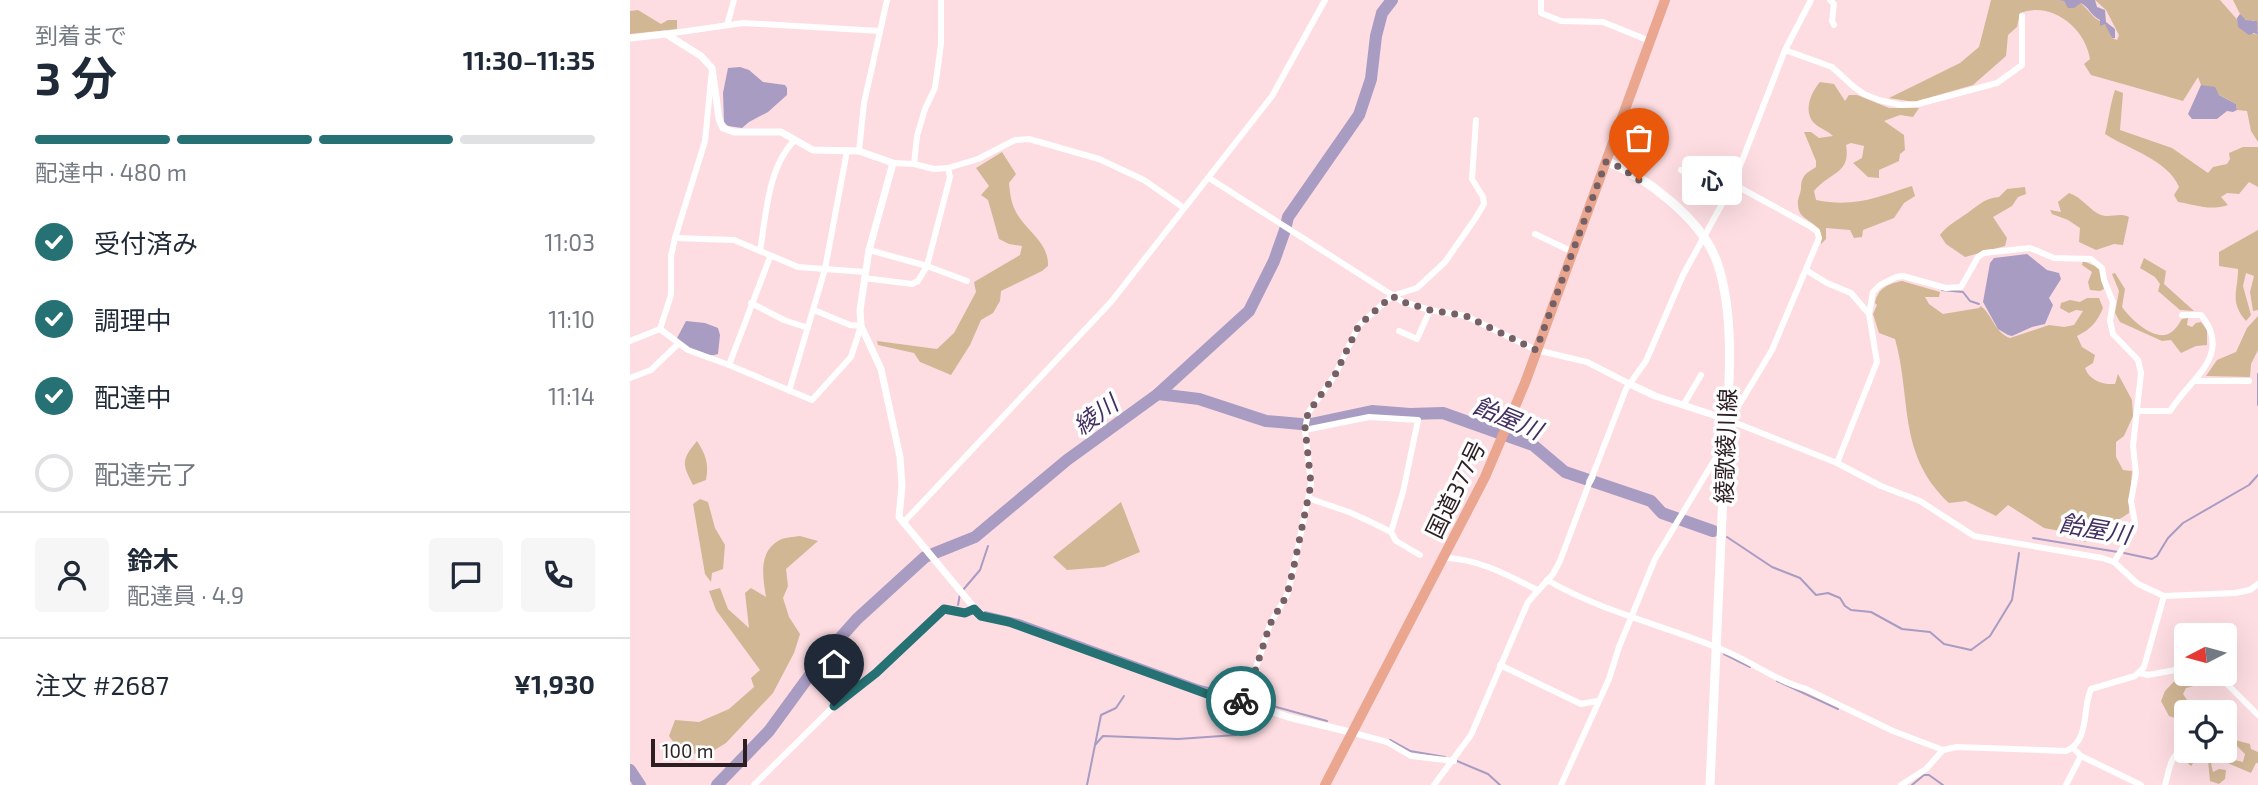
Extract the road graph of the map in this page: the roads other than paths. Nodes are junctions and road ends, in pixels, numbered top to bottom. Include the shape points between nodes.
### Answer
1 (734, 0) edge
2 (887, 0) edge
3 (941, 0) edge
4 (1325, 0) edge
5 (1541, 0) edge
6 (1665, 0) edge
7 (1811, 0) edge
8 (1830, 0) edge
9 (2022, 16) dead end
10 (727, 25) junction
11 (1834, 25) dead end
12 (880, 31) junction
13 (666, 34) junction
14 (630, 38) edge
15 (1650, 41) junction
16 (1785, 50) junction
17 (712, 68) junction
18 (1476, 120) dead end
19 (794, 140) junction
20 (847, 151) junction
21 (859, 151) junction
22 (1606, 162) junction
23 (893, 163) junction
24 (914, 164) junction
25 (948, 169) junction
26 (1681, 170) dead end
27 (1212, 180) junction
28 (1733, 184) junction
29 (1729, 192) junction
30 (1184, 208) junction
31 (1535, 234) dead end
32 (675, 238) junction
33 (1705, 238) junction
34 (869, 250) junction
35 (760, 251) junction
36 (1573, 252) junction
37 (771, 257) junction
38 (927, 266) junction
39 (825, 269) junction
40 (1806, 270) junction
41 (864, 275) junction
42 (967, 281) dead end
43 (1392, 296) junction
44 (751, 303) junction
45 (814, 310) junction
46 (1430, 310) junction
47 (1869, 314) junction
48 (2182, 315) dead end
49 (861, 326) junction
50 (808, 328) junction
51 (660, 329) junction
52 (1399, 331) dead end
53 (630, 341) edge
54 (678, 344) junction
55 (1536, 350) junction
56 (729, 365) junction
57 (1701, 374) dead end
58 (630, 378) edge
59 (2249, 380) dead end
60 (2196, 381) junction
61 (1630, 384) junction
62 (789, 391) junction
63 (1684, 404) junction
64 (2137, 411) junction
65 (1728, 419) junction
66 (1305, 430) junction
67 (1726, 442) junction
68 (1837, 463) junction
69 (1308, 498) junction
70 (905, 526) junction
71 (1391, 532) junction
72 (1420, 555) dead end
73 (1443, 558) junction
74 (2116, 559) junction
75 (1547, 580) junction
76 (2258, 584) edge
77 (1537, 590) junction
78 (2164, 596) junction
79 (973, 607) junction
80 (1631, 616) junction
81 (1716, 647) junction
82 (1500, 665) junction
83 (2174, 670) edge
84 (2139, 673) junction
85 (2229, 686) edge
86 (1246, 700) junction
87 (1598, 701) junction
88 (2258, 715) edge
89 (1350, 732) junction
90 (2073, 748) junction
91 (1943, 750) junction
92 (2081, 756) junction
93 (2174, 756) edge
94 (1454, 761) junction
95 (754, 785) edge
96 (1325, 785) edge
97 (1434, 785) edge
98 (1561, 785) edge
99 (1710, 785) edge
100 (1901, 785) edge
101 (2066, 785) edge
102 (2141, 785) edge
103 (2165, 785) edge

1 - 10 street
2 - 12 street
3 - 24 street via 935,88 917,136
4 - 27 street via 1272,96
5 - 15 street via 1541,13 1552,18 1603,22
6 - 15 highway, 国道377号
7 - 16 street
8 - 11 street via 1835,4
9 - 16 street via 2022,65 1997,83 1918,104 1879,100 1854,88 1832,67
10 - 12 street
10 - 13 street
12 - 21 street
13 - 14 street
13 - 17 street
15 - 22 highway, 国道377号
16 - 28 street
17 - 19 street via 723,128 781,132
17 - 32 street via 705,141
18 - 43 street via 1472,179 1484,204 1445,262 1417,288
19 - 20 street via 813,150
19 - 35 street via 782,156
20 - 21 street
20 - 39 street
21 - 23 street
22 - 33 main road, 綾歌綾川線 via 1651,187 1688,217
22 - 36 highway, 国道377号
23 - 24 street
23 - 34 street
24 - 25 street
25 - 30 street via 1029,139 1099,159 1144,180
25 - 38 street via 950,177
26 - 29 street
27 - 30 street
27 - 43 street
28 - 29 street
28 - 40 street via 1817,231 1819,238
29 - 33 street
30 - 70 street via 1086,332
31 - 36 street
32 - 35 street via 734,240
32 - 51 street via 671,295
33 - 61 street via 1646,362
33 - 65 main road, 綾歌綾川線 via 1726,295
34 - 38 street
34 - 41 street
35 - 37 street
36 - 55 highway, 国道377号
37 - 39 street via 798,267
37 - 44 street
38 - 41 street via 912,284
38 - 42 street
39 - 41 street
39 - 45 street
40 - 47 street via 1851,293
40 - 65 street via 1772,350
41 - 49 street
43 - 46 street
43 - 66 street via 1359,325 1335,375 1308,413
44 - 50 street
44 - 56 street
45 - 49 street
45 - 50 street
46 - 52 street via 1417,339
46 - 55 street via 1466,316
47 - 64 street via 1873,292 1880,285 1903,276 1956,289 1984,253 2030,248 2054,258 2091,259 2102,268 2113,302 2113,334 2138,360
47 - 68 street via 1877,362
48 - 60 street via 2201,315 2211,336 2213,348
49 - 62 street via 851,357 812,400
49 - 70 street via 875,352 888,402 901,465 899,517
50 - 62 street
51 - 53 street
51 - 54 street
54 - 56 street
54 - 58 street via 651,370
55 - 61 street via 1587,362
55 - 73 highway, 国道377号 via 1485,477
56 - 62 street
57 - 63 street
59 - 60 street
60 - 64 street via 2170,411
61 - 63 street
61 - 75 street via 1560,561
63 - 65 street
64 - 74 street via 2131,501 2135,523
65 - 67 main road, 綾歌綾川線
65 - 68 street
66 - 69 street via 1311,484
66 - 71 street via 1369,417 1418,420
67 - 80 street via 1655,559
67 - 81 main road, 綾歌綾川線
68 - 74 street via 1920,501 1974,536
69 - 71 street
69 - 86 street via 1287,595 1270,624
70 - 79 street
71 - 72 street via 1396,541
73 - 77 street via 1472,561
73 - 89 highway, 国道377号
74 - 78 street via 2138,584
75 - 77 street
75 - 80 street
76 - 78 street via 2235,593
77 - 82 street
78 - 84 street via 2147,660
79 - 86 street via 981,616 1210,695
79 - 95 street via 965,613 944,609 834,706
80 - 81 street
80 - 87 street
81 - 91 street via 1791,685
81 - 99 main road, 綾歌綾川線
82 - 87 street via 1581,704
82 - 94 street via 1471,735
83 - 84 street
84 - 90 street via 2091,689 2084,727
85 - 88 street
86 - 89 street via 1288,717
87 - 98 street
89 - 94 street via 1387,742 1411,756
89 - 96 highway, 国道377号
90 - 91 street
90 - 92 street
91 - 100 street via 1926,769
92 - 101 street
92 - 102 street
93 - 103 street
94 - 97 street

